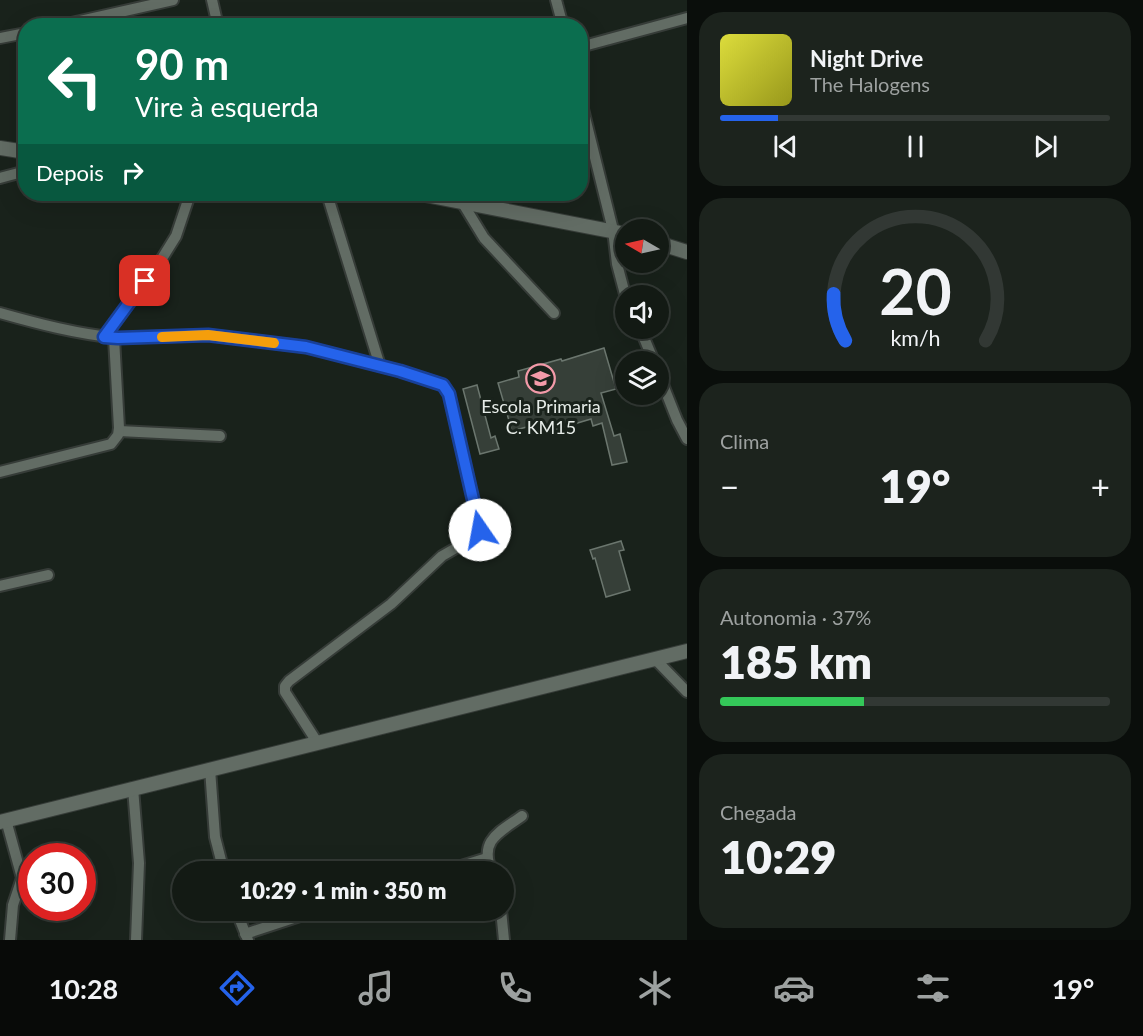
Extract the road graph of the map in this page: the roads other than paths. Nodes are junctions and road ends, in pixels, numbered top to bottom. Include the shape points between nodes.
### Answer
1 (173, 0) edge
2 (212, 0) edge
3 (556, 0) edge
4 (93, 18) edge
5 (216, 18) edge
6 (561, 18) edge
7 (687, 18) edge
8 (18, 35) edge
9 (0, 38) edge
10 (588, 45) edge
11 (588, 124) edge
12 (0, 148) edge
13 (18, 151) edge
14 (18, 173) edge
15 (0, 178) edge
16 (188, 201) edge
17 (329, 201) edge
18 (457, 201) edge
19 (462, 202) junction
20 (615, 219) edge
21 (615, 231) edge
22 (669, 246) edge
23 (687, 252) edge
24 (0, 313) edge
25 (554, 313) dead end
26 (109, 337) junction
27 (380, 366) junction
28 (669, 400) edge
29 (119, 431) junction
30 (220, 436) dead end
31 (687, 439) edge
32 (0, 472) edge
33 (48, 575) dead end
34 (0, 586) edge
35 (687, 651) edge
36 (656, 660) junction
37 (687, 692) edge
38 (317, 742) junction
39 (210, 769) junction
40 (133, 788) junction
41 (522, 816) dead end
42 (3, 821) edge
43 (487, 858) junction
44 (221, 861) edge
45 (477, 861) edge
46 (488, 861) edge
47 (240, 921) edge
48 (289, 921) edge
49 (502, 921) edge
50 (247, 937) edge
51 (10, 940) edge
52 (136, 940) edge
53 (504, 940) edge

1 - 4 street
2 - 5 street
3 - 6 street
7 - 10 street
8 - 9 street
11 - 20 street
12 - 13 street
14 - 15 street
16 - 26 street via 176,236
17 - 27 street
18 - 19 street
19 - 21 street
19 - 25 street via 484,238
22 - 23 street
24 - 26 street via 69,332
26 - 27 street via 208,335 260,340
26 - 29 street
27 - 38 street via 443,385 449,394 480,530 476,537 442,556 391,604 285,686
28 - 31 street
29 - 30 street
29 - 32 street via 111,444
33 - 34 street
35 - 36 street
36 - 37 street
36 - 38 street
38 - 39 street
39 - 40 street
39 - 44 street via 215,837
40 - 42 street
40 - 52 street via 139,863
41 - 43 street via 492,838
42 - 51 street via 22,878 12,905
43 - 45 street
43 - 46 street
47 - 50 street
48 - 50 street
49 - 53 street

